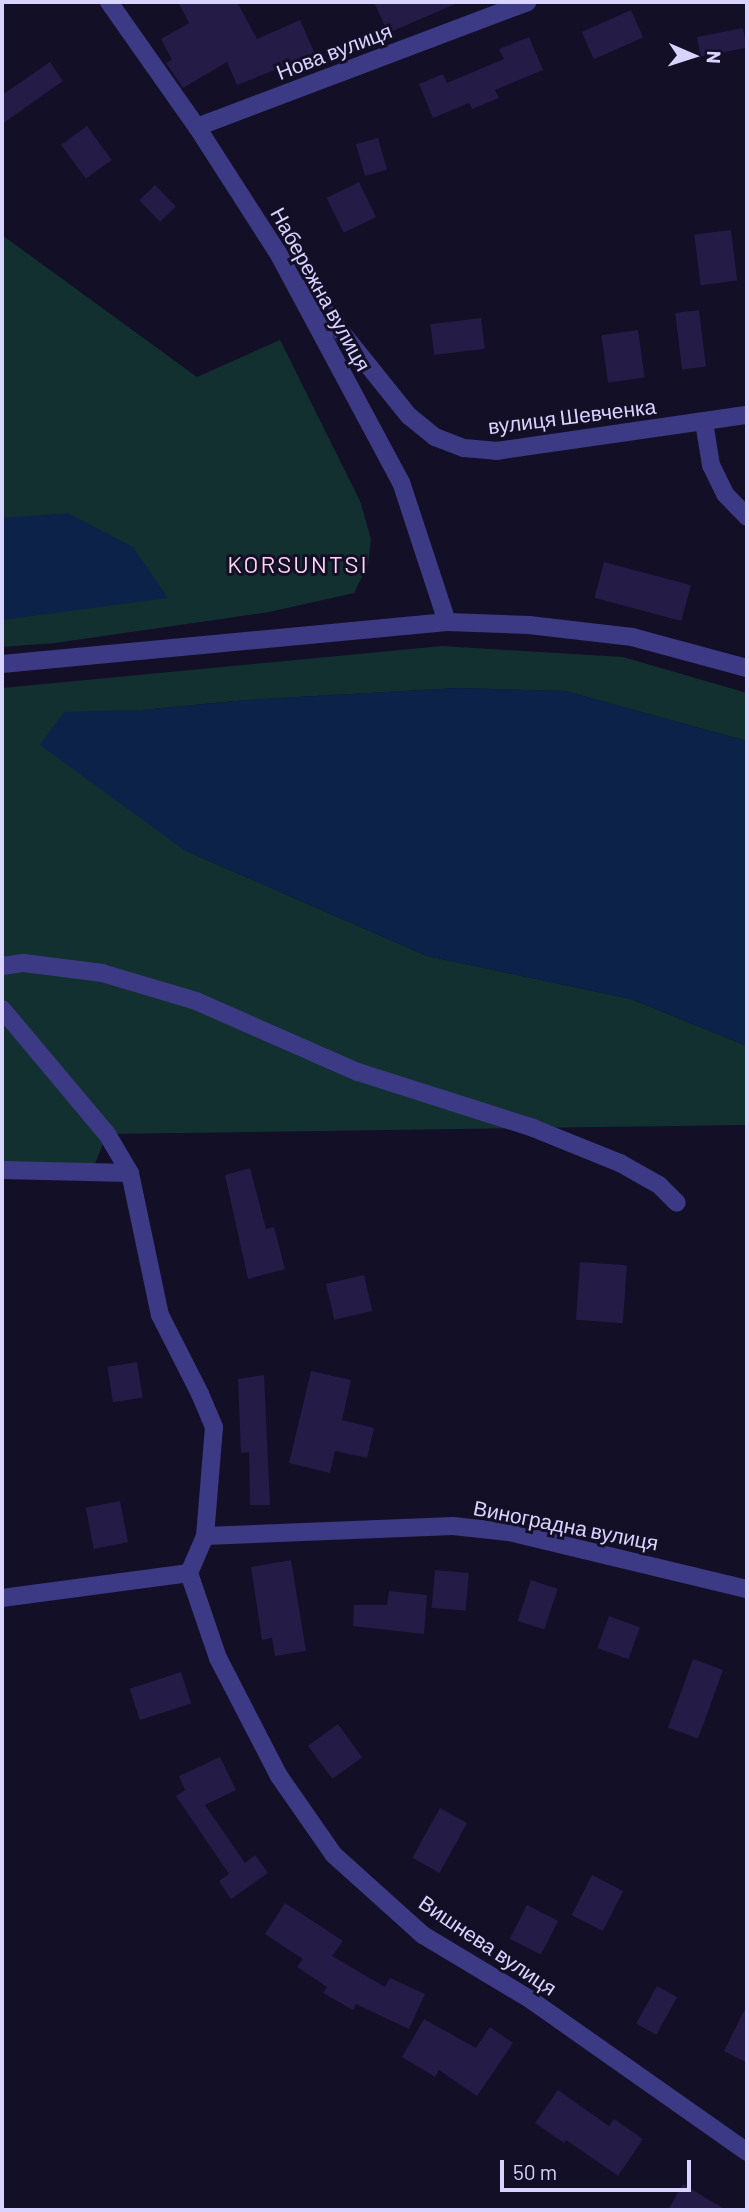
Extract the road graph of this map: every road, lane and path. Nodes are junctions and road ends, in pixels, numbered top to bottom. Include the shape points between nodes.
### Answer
1 (109, 2) edge
2 (527, 2) edge
3 (197, 127) junction
4 (278, 253) junction
5 (747, 415) edge
6 (704, 422) junction
7 (747, 517) edge
8 (447, 622) junction
9 (2, 664) edge
10 (747, 668) edge
11 (2, 966) edge
12 (2, 1009) edge
13 (2, 1170) edge
14 (130, 1173) junction
15 (677, 1203) dead end
16 (205, 1536) junction
17 (188, 1573) junction
18 (747, 1589) edge
19 (2, 1598) edge
20 (747, 2152) edge

1 - 3 street, Набережна вулиця
2 - 3 street, Нова вулиця
3 - 4 street, Набережна вулиця
4 - 6 street, вулиця Шевченка via 409,416 435,437 464,448 496,451
4 - 8 street, Набережна вулиця via 401,482
5 - 6 street, вулиця Шевченка
6 - 7 street via 711,465 725,494
8 - 9 street
8 - 10 street via 529,625 632,637
11 - 15 street via 24,963 102,973 197,1001 358,1072 533,1128 620,1163 659,1185
12 - 14 street via 107,1134
13 - 14 street
14 - 16 street via 160,1315 214,1427
16 - 17 street
16 - 18 street, Виноградна вулиця via 453,1526 509,1532
17 - 19 street
17 - 20 street, Вишнева вулиця via 218,1658 279,1776 334,1855 424,1935 531,2000

